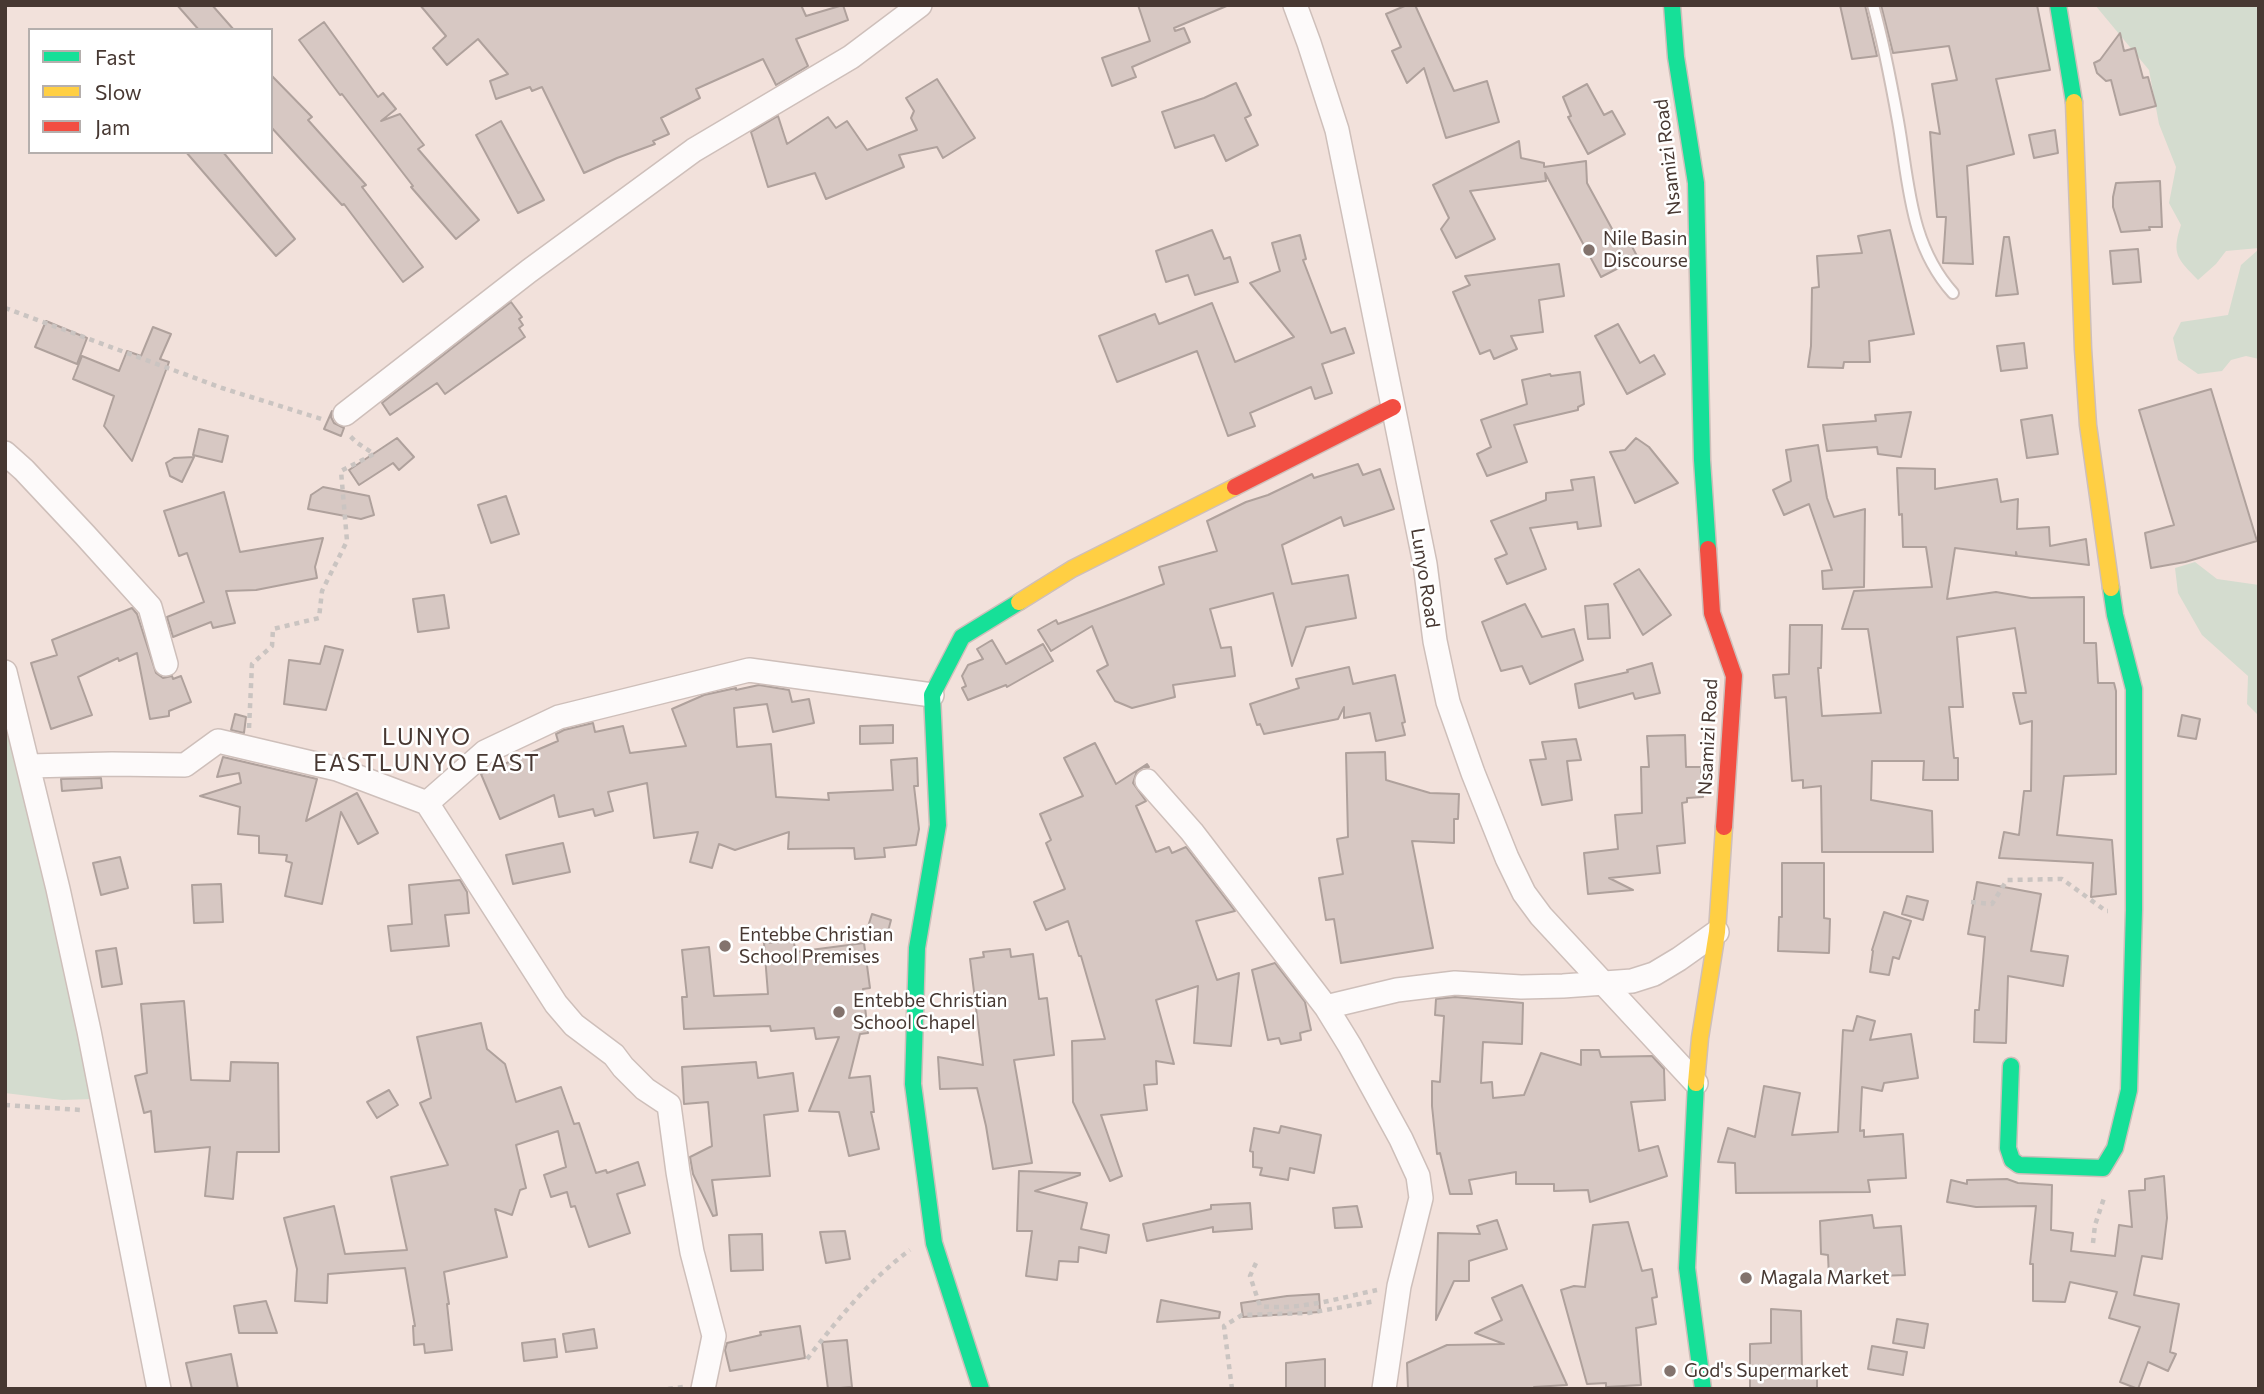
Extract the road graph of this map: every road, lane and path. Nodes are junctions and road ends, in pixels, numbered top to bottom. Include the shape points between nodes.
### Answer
1 (920, 5) edge
2 (1295, 5) edge
3 (1672, 5) edge
4 (1873, 5) edge
5 (2058, 5) edge
6 (1953, 293) dead end
7 (5, 308) edge
8 (1393, 407) junction
9 (341, 422) junction
10 (5, 453) edge
11 (166, 664) dead end
12 (5, 672) edge
13 (932, 695) junction
14 (248, 748) junction
15 (28, 766) junction
16 (1147, 780) dead end
17 (427, 803) junction
18 (1970, 902) dead end
19 (2134, 910) junction
20 (1717, 932) junction
21 (1606, 983) junction
22 (1326, 1007) junction
23 (2011, 1066) dead end
24 (1696, 1083) junction
25 (5, 1105) edge
26 (104, 1110) junction
27 (934, 1243) junction
28 (1256, 1263) dead end
29 (1398, 1292) junction
30 (807, 1359) dead end
31 (159, 1389) edge
32 (703, 1389) edge
33 (981, 1389) edge
34 (1232, 1389) edge
35 (1384, 1389) edge
36 (1703, 1389) edge

1 - 9 street via 851,57 694,150 529,271
2 - 8 street, Lunyo Road via 1337,130
3 - 20 street, Nsamizi Road via 1696,183 1702,460 1712,613 1734,676
4 - 6 lane via 1915,226 1938,277
5 - 19 street via 2075,110 2088,425 2115,615 2134,690
7 - 9 path via 222,388
8 - 13 street via 1072,569 962,637
8 - 21 street, Lunyo Road via 1425,564 1434,641 1448,702 1473,773 1524,893
9 - 14 path via 356,442 374,454 341,471 347,541 322,592 319,618 273,629 272,646 252,664
10 - 11 street via 150,607
12 - 15 street
13 - 17 street via 749,670 559,717 485,752
13 - 27 street via 938,825 917,948 912,1084
14 - 15 street via 218,741 185,765
14 - 17 street via 337,769
15 - 26 street
16 - 22 street
17 - 32 street via 556,1004 645,1089 669,1105 692,1252 714,1336
18 - 19 path via 1992,904 2007,880 2062,879 2106,911
19 - 23 street via 2129,1090 2115,1147 2103,1168 2019,1165 2012,1160 2008,1148
20 - 21 street via 1654,974
20 - 24 street, Nsamizi Road
21 - 22 street via 1521,987 1455,983 1397,990
21 - 24 street, Lunyo Road
22 - 29 street via 1418,1176 1421,1198
24 - 36 street, Nsamizi Road via 1687,1268
25 - 26 path
26 - 31 street
27 - 30 path via 917,1245 891,1264 846,1309
27 - 33 street
28 - 29 path via 1250,1276 1260,1306 1276,1308
29 - 34 path via 1309,1313 1242,1315 1224,1326
29 - 35 street

